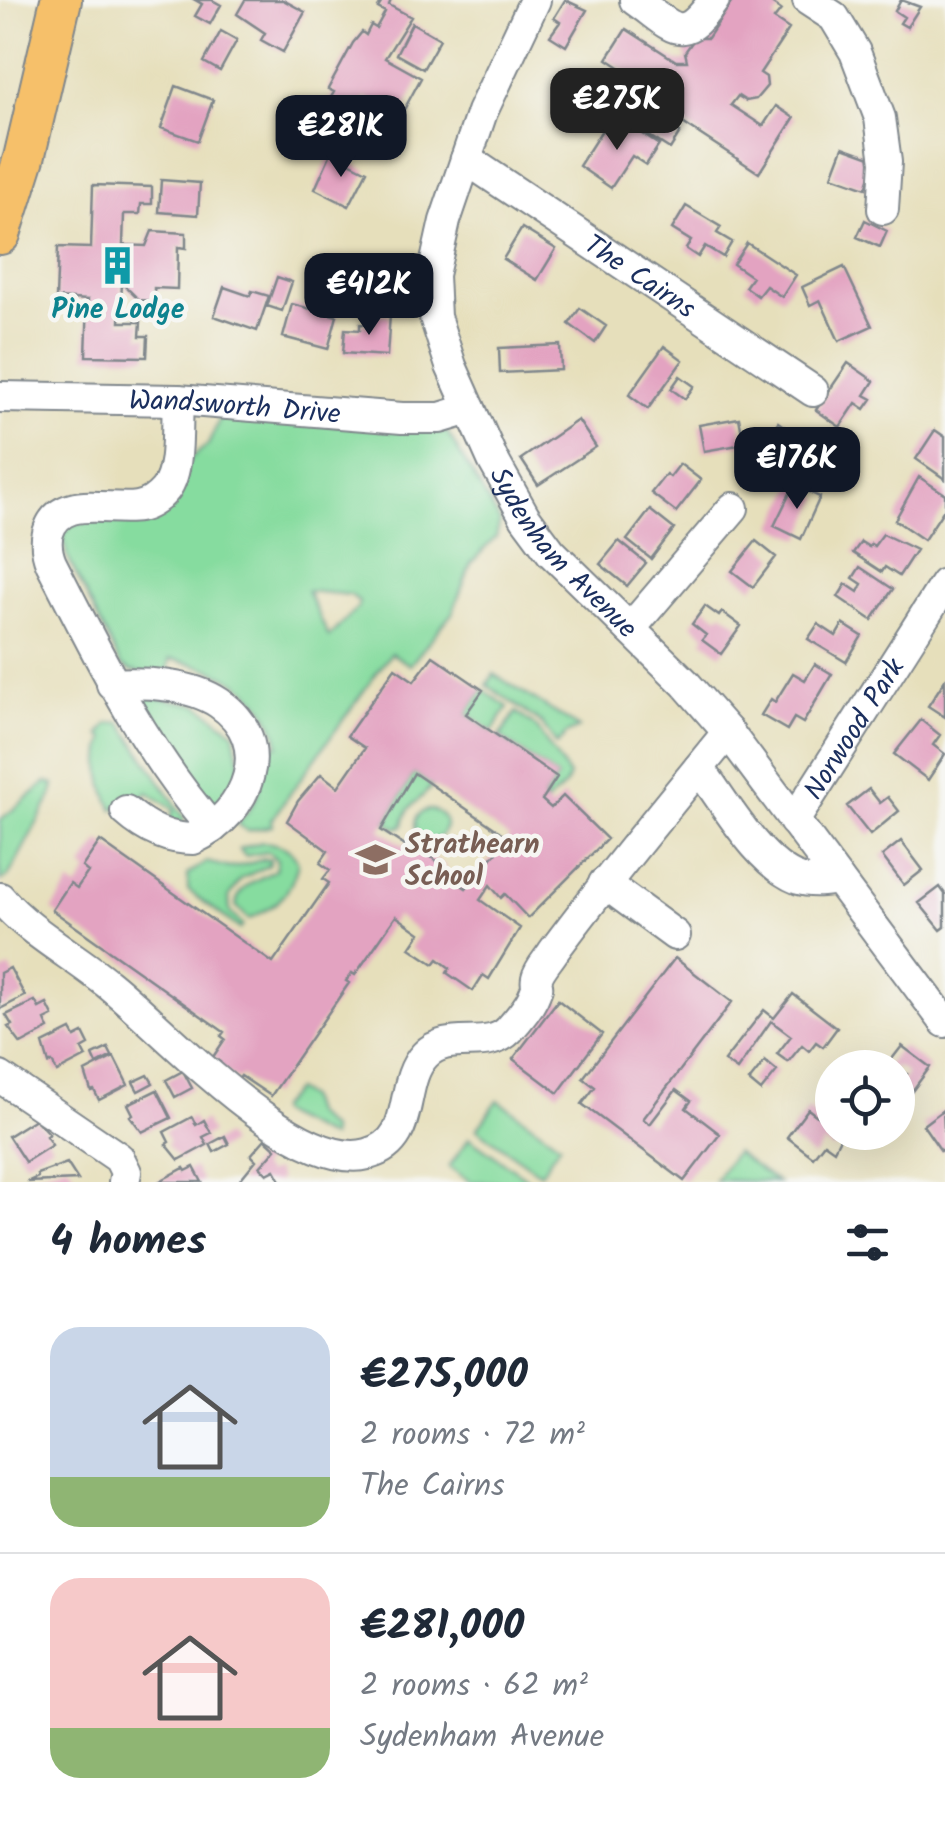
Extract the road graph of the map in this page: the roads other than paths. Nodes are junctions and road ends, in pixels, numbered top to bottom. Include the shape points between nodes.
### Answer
1 (61, 0) edge
2 (534, 0) edge
3 (634, 0) edge
4 (714, 0) edge
5 (808, 0) edge
6 (466, 159) junction
7 (883, 209) dead end
8 (0, 234) edge
9 (813, 391) dead end
10 (0, 397) edge
11 (178, 400) junction
12 (470, 409) junction
13 (733, 508) dead end
14 (945, 584) edge
15 (630, 629) junction
16 (118, 694) junction
17 (728, 732) junction
18 (699, 768) junction
19 (126, 811) dead end
20 (794, 821) junction
21 (212, 828) junction
22 (838, 879) junction
23 (604, 883) junction
24 (0, 898) edge
25 (675, 935) dead end
26 (945, 1022) edge
27 (0, 1078) edge
28 (124, 1182) edge

1 - 8 main road
2 - 6 street, Sydenham Avenue
3 - 4 street via 688,29
5 - 7 street via 834,17 880,118
6 - 9 street, The Cairns
6 - 12 street, Sydenham Avenue via 433,275 435,316
10 - 11 street, Wandsworth Drive
11 - 12 street, Wandsworth Drive via 402,418
11 - 16 street via 176,462 168,488 140,507 64,512 48,533 47,553
12 - 15 street, Sydenham Avenue via 525,517
13 - 15 street
14 - 20 street, Norwood Park
15 - 17 street, Sydenham Avenue
16 - 21 street via 168,775
16 - 21 street via 165,687 202,694 240,723 253,755 250,774 234,808
17 - 18 street
17 - 20 street, Sydenham Avenue
18 - 22 street via 780,869 799,879
18 - 23 street
19 - 21 street via 173,837 194,839
20 - 22 street, Sydenham Avenue
22 - 26 street, Sydenham Avenue
23 - 24 street via 537,974 534,995 508,1031 429,1050 416,1068 397,1133 372,1153 354,1156 264,1119
23 - 25 street
27 - 28 street via 119,1158

